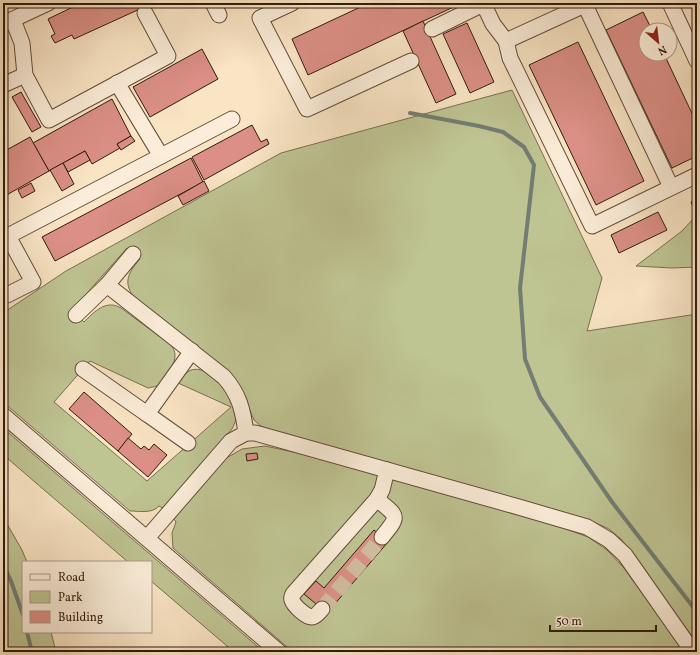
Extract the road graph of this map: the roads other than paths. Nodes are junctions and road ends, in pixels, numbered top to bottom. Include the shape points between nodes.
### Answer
1 (292, 3) edge
2 (670, 3) edge
3 (44, 4) edge
4 (483, 4) edge
5 (587, 4) edge
6 (145, 13) dead end
7 (8, 22) edge
8 (432, 29) dead end
9 (506, 40) junction
10 (411, 61) dead end
11 (697, 61) edge
12 (25, 75) junction
13 (117, 83) junction
14 (3, 85) edge
15 (232, 119) dead end
16 (160, 156) junction
17 (697, 175) edge
18 (671, 188) junction
19 (133, 254) dead end
20 (107, 285) junction
21 (3, 293) edge
22 (76, 315) dead end
23 (192, 351) junction
24 (83, 369) dead end
25 (147, 414) junction
26 (3, 415) edge
27 (246, 433) junction
28 (188, 443) dead end
29 (387, 470) junction
30 (377, 498) junction
31 (382, 537) tunnel mouth
32 (147, 538) junction
33 (322, 609) tunnel mouth
34 (279, 652) edge
35 (693, 652) edge

1 - 10 street via 260,18 307,109
2 - 11 street
3 - 7 street
4 - 8 street
4 - 9 street via 493,24
5 - 9 street
5 - 18 street
6 - 13 street via 168,56
7 - 12 street via 22,43
9 - 18 street via 510,58 592,226
12 - 13 street via 49,120
12 - 14 street
13 - 16 street
15 - 16 street
16 - 21 street via 8,236 33,282 7,295
17 - 18 street
19 - 20 street
20 - 22 street
20 - 23 street
23 - 25 street
23 - 27 street via 224,376 232,386 244,417
24 - 25 street
25 - 28 street
26 - 32 street
27 - 29 street via 255,433
27 - 32 street via 231,441
29 - 30 street via 382,490
29 - 35 street via 537,512 599,533 625,555
30 - 31 street via 395,516 394,522
30 - 33 street via 293,594 294,604 307,616 316,616
32 - 34 street

